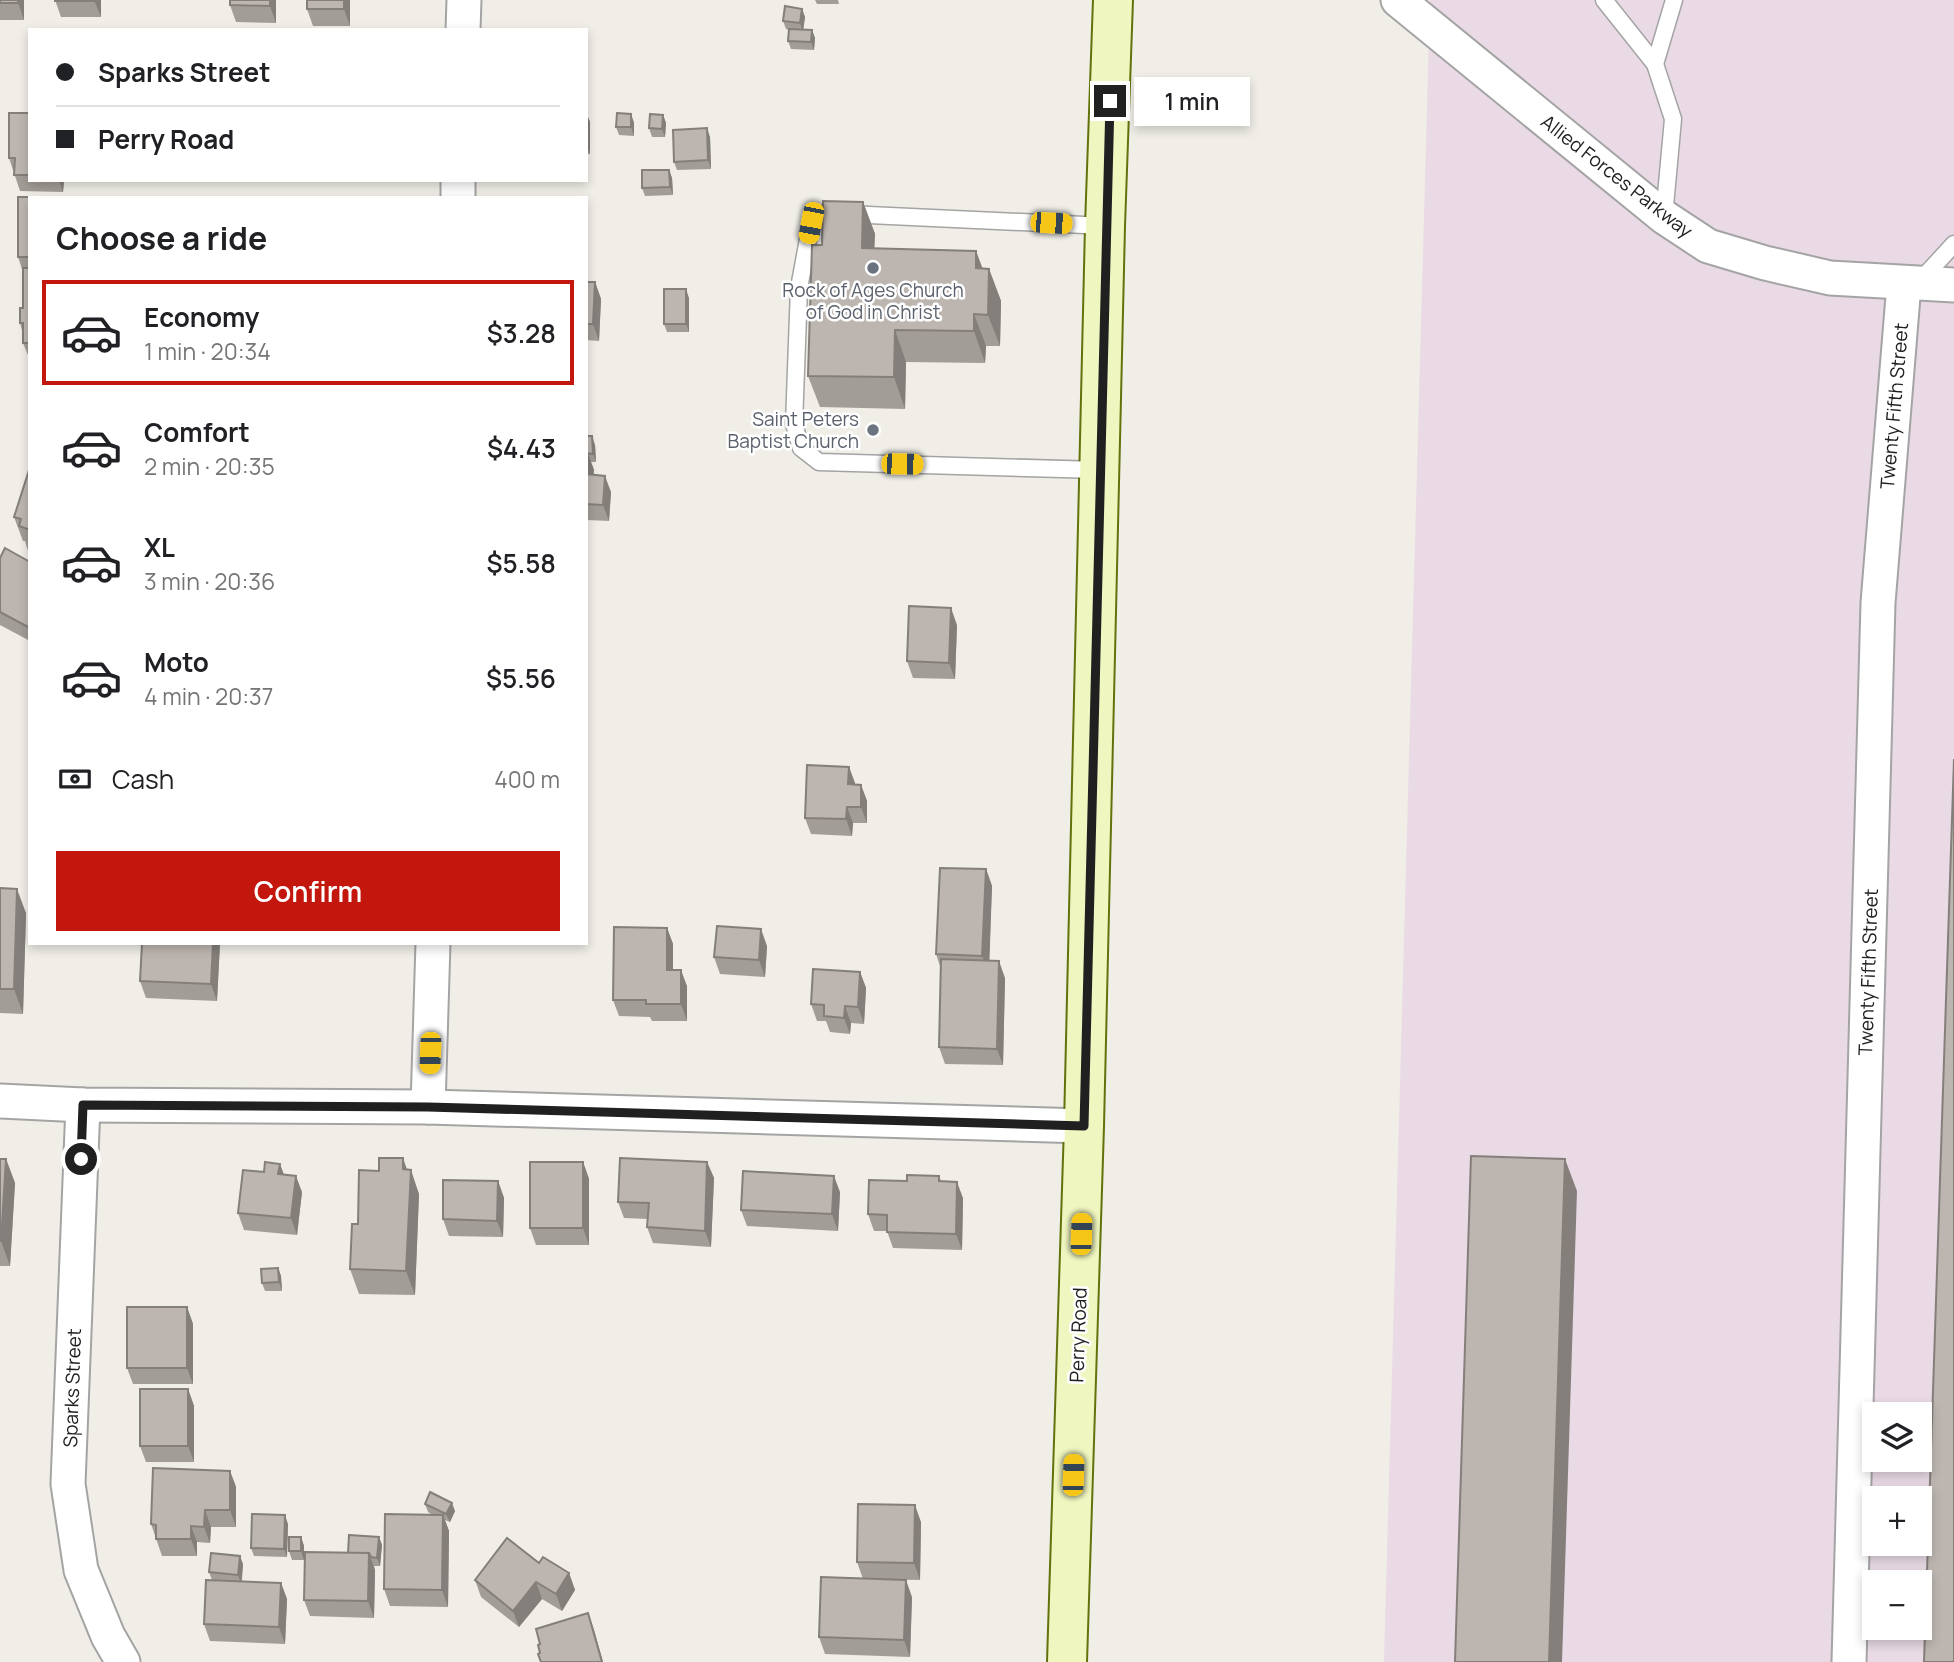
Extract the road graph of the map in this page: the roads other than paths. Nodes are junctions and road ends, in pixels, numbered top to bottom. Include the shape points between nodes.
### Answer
1 (464, 0) edge
2 (1113, 0) edge
3 (1398, 0) edge
4 (1604, 0) edge
5 (1674, 0) edge
6 (463, 28) edge
7 (1655, 64) junction
8 (1664, 217) junction
9 (1105, 226) junction
10 (1954, 244) edge
11 (1911, 284) junction
12 (1954, 285) edge
13 (1099, 470) junction
14 (433, 945) edge
15 (0, 1101) edge
16 (83, 1105) junction
17 (428, 1107) junction
18 (1084, 1126) junction
19 (123, 1662) edge
20 (1068, 1662) edge
21 (1849, 1662) edge

1 - 6 street
2 - 9 street, Perry Road
3 - 8 street, Allied Forces Parkway
4 - 7 lane
5 - 7 lane
7 - 8 lane via 1673,119
8 - 11 street, Allied Forces Parkway via 1708,246 1765,263 1830,278
9 - 13 street, Perry Road
9 - 13 lane via 826,213 811,223 799,288 794,424 801,448 819,462
10 - 11 lane
11 - 12 street, Allied Forces Parkway
11 - 21 street, Twenty Fifth Street via 1878,603
13 - 18 street, Perry Road
14 - 17 street
15 - 16 street
16 - 17 street
16 - 19 street, Sparks Street via 68,1484 81,1570
17 - 18 street
18 - 20 street, Perry Road

